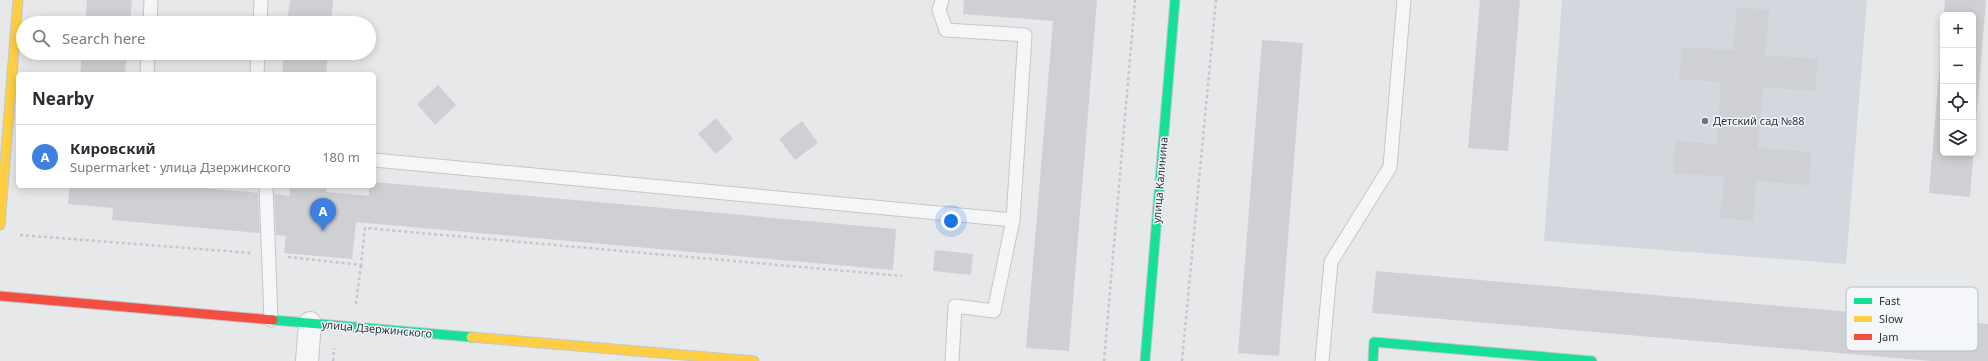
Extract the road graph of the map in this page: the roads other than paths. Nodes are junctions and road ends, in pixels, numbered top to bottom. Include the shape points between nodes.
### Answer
1 (18, 0) edge
2 (151, 0) edge
3 (261, 0) edge
4 (942, 0) edge
5 (1175, 0) edge
6 (1404, 0) edge
7 (17, 16) edge
8 (150, 16) edge
9 (260, 16) edge
10 (16, 25) edge
11 (147, 60) edge
12 (258, 60) edge
13 (146, 72) edge
14 (257, 72) edge
15 (376, 160) edge
16 (266, 188) edge
17 (1013, 220) junction
18 (0, 225) edge
19 (0, 296) edge
20 (271, 320) junction
21 (310, 323) junction
22 (307, 361) edge
23 (754, 361) edge
24 (952, 361) edge
25 (1145, 361) edge
26 (1322, 361) edge
27 (1373, 361) edge
28 (1592, 361) edge

1 - 7 street
2 - 8 lane
3 - 9 lane
4 - 17 lane via 939,10 946,30 1025,35
5 - 25 street, улица Калинина
6 - 26 lane via 1390,167 1331,262
10 - 18 street
11 - 13 lane
12 - 14 lane
15 - 17 lane
16 - 20 lane
17 - 24 lane via 994,311 955,306
19 - 20 street, улица Дзержинского
20 - 21 street, улица Дзержинского
21 - 22 street
21 - 23 street, улица Дзержинского
27 - 28 street via 1374,342

